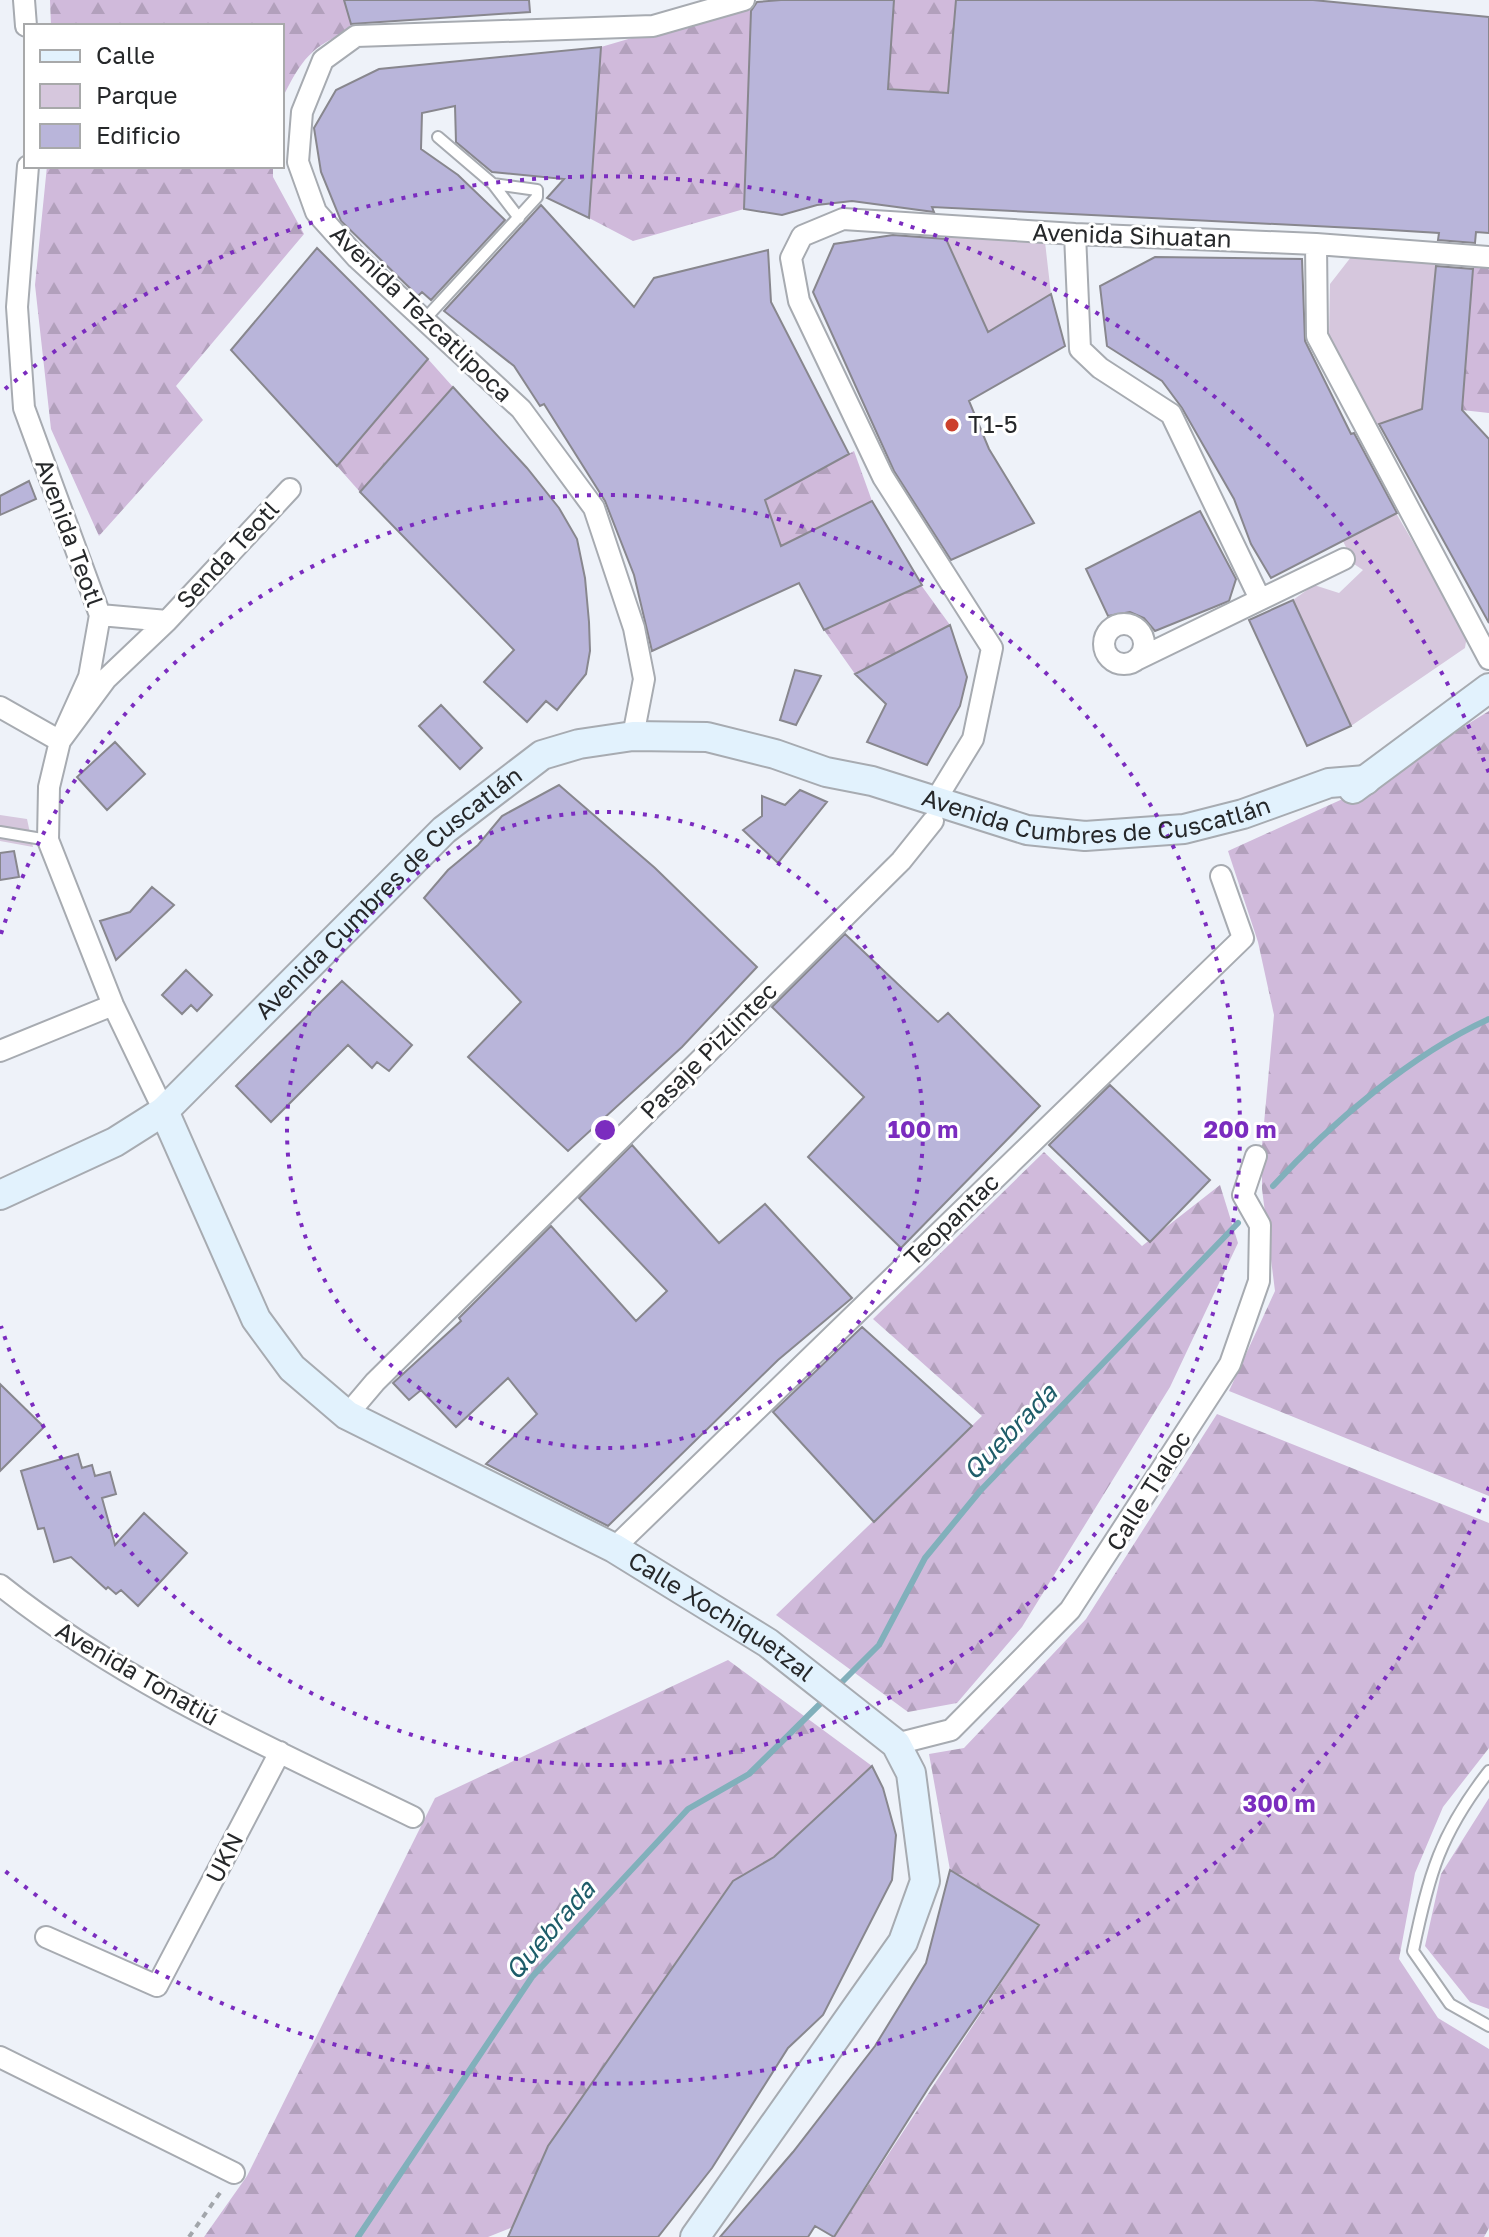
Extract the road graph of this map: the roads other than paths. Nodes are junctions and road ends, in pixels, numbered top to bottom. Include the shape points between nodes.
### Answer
1 (24, 0) edge
2 (744, 0) edge
3 (26, 24) edge
4 (438, 137) dead end
5 (28, 168) edge
6 (493, 184) junction
7 (519, 218) junction
8 (1075, 234) junction
9 (1316, 244) junction
10 (21, 257) junction
11 (1489, 257) edge
12 (791, 258) joint
13 (0, 263) edge
14 (424, 320) junction
15 (290, 489) dead end
16 (1344, 559) dead end
17 (1260, 599) junction
18 (100, 615) junction
19 (167, 621) junction
20 (1489, 659) edge
21 (1136, 660) dead end
22 (1489, 688) edge
23 (0, 707) edge
24 (633, 736) junction
25 (60, 741) junction
26 (934, 811) junction
27 (0, 832) edge
28 (48, 840) junction
29 (1221, 876) dead end
30 (113, 1005) junction
31 (0, 1051) edge
32 (164, 1111) junction
33 (1256, 1156) dead end
34 (0, 1195) edge
35 (347, 1415) junction
36 (614, 1548) junction
37 (0, 1585) edge
38 (896, 1744) junction
39 (280, 1752) junction
40 (1489, 1771) edge
41 (413, 1817) dead end
42 (46, 1937) dead end
43 (1489, 2026) edge
44 (0, 2057) edge
45 (234, 2173) road end
46 (695, 2237) edge

1 - 3 street
2 - 14 street, Avenida Tezcatlipoca via 653,26 356,36 323,60 302,112 298,162 316,212
4 - 6 lane
5 - 10 street, Avenida Teotl
6 - 7 lane
6 - 7 lane via 537,190
7 - 14 lane
8 - 9 street, Avenida Sihuatan
8 - 12 street, Avenida Sihuatan via 843,219 802,236
8 - 17 street via 1080,349 1171,414
9 - 11 street, Avenida Sihuatan
9 - 20 street via 1317,336
10 - 13 street
10 - 18 street, Avenida Teotl via 17,307 24,408
12 - 26 street, Pasaje Pizlintec via 799,301 883,477 992,648 973,739
14 - 24 street, Avenida Tezcatlipoca via 521,409 594,508 634,628 644,679
15 - 19 street, Senda Teotl
16 - 17 street
17 - 21 street
18 - 19 street, Senda Teotl
18 - 25 street, Avenida Teotl via 89,677
19 - 25 street, Senda Teotl via 106,679
22 - 26 main road, Avenida Cumbres de Cuscatlán via 1336,800 1188,847 1090,854 1031,848
23 - 25 street
24 - 26 main road, Avenida Cumbres de Cuscatlán via 707,737 826,772 862,793
24 - 32 main road, Avenida Cumbres de Cuscatlán via 542,755 513,774 444,830
25 - 28 street, Avenida Teotl via 49,787
26 - 35 street, Pasaje Pizlintec via 901,861
27 - 28 lane
28 - 30 street, Avenida Teotl
29 - 36 street, Teopantac via 1243,938
30 - 31 street
30 - 32 street, Avenida Teotl
32 - 34 main road, Avenida Cumbres de Cuscatlán via 115,1142
32 - 35 main road, Calle Xochiquetzal via 256,1319 292,1368
33 - 38 street, Calle Tlaloc via 1243,1195 1260,1225 1259,1281 1230,1364 1070,1610 951,1730
35 - 36 main road, Calle Xochiquetzal
36 - 38 main road, Calle Xochiquetzal via 768,1643
37 - 39 street, Avenida Tonatiú via 56,1630 123,1671
38 - 46 main road, Calle Xochiquetzal via 911,1773 917,1801 925,1860 920,1903 896,1954
39 - 41 street
39 - 42 street, UKN via 157,1986
40 - 43 lane via 1460,1808 1429,1873 1413,1951 1450,2004
44 - 45 street

